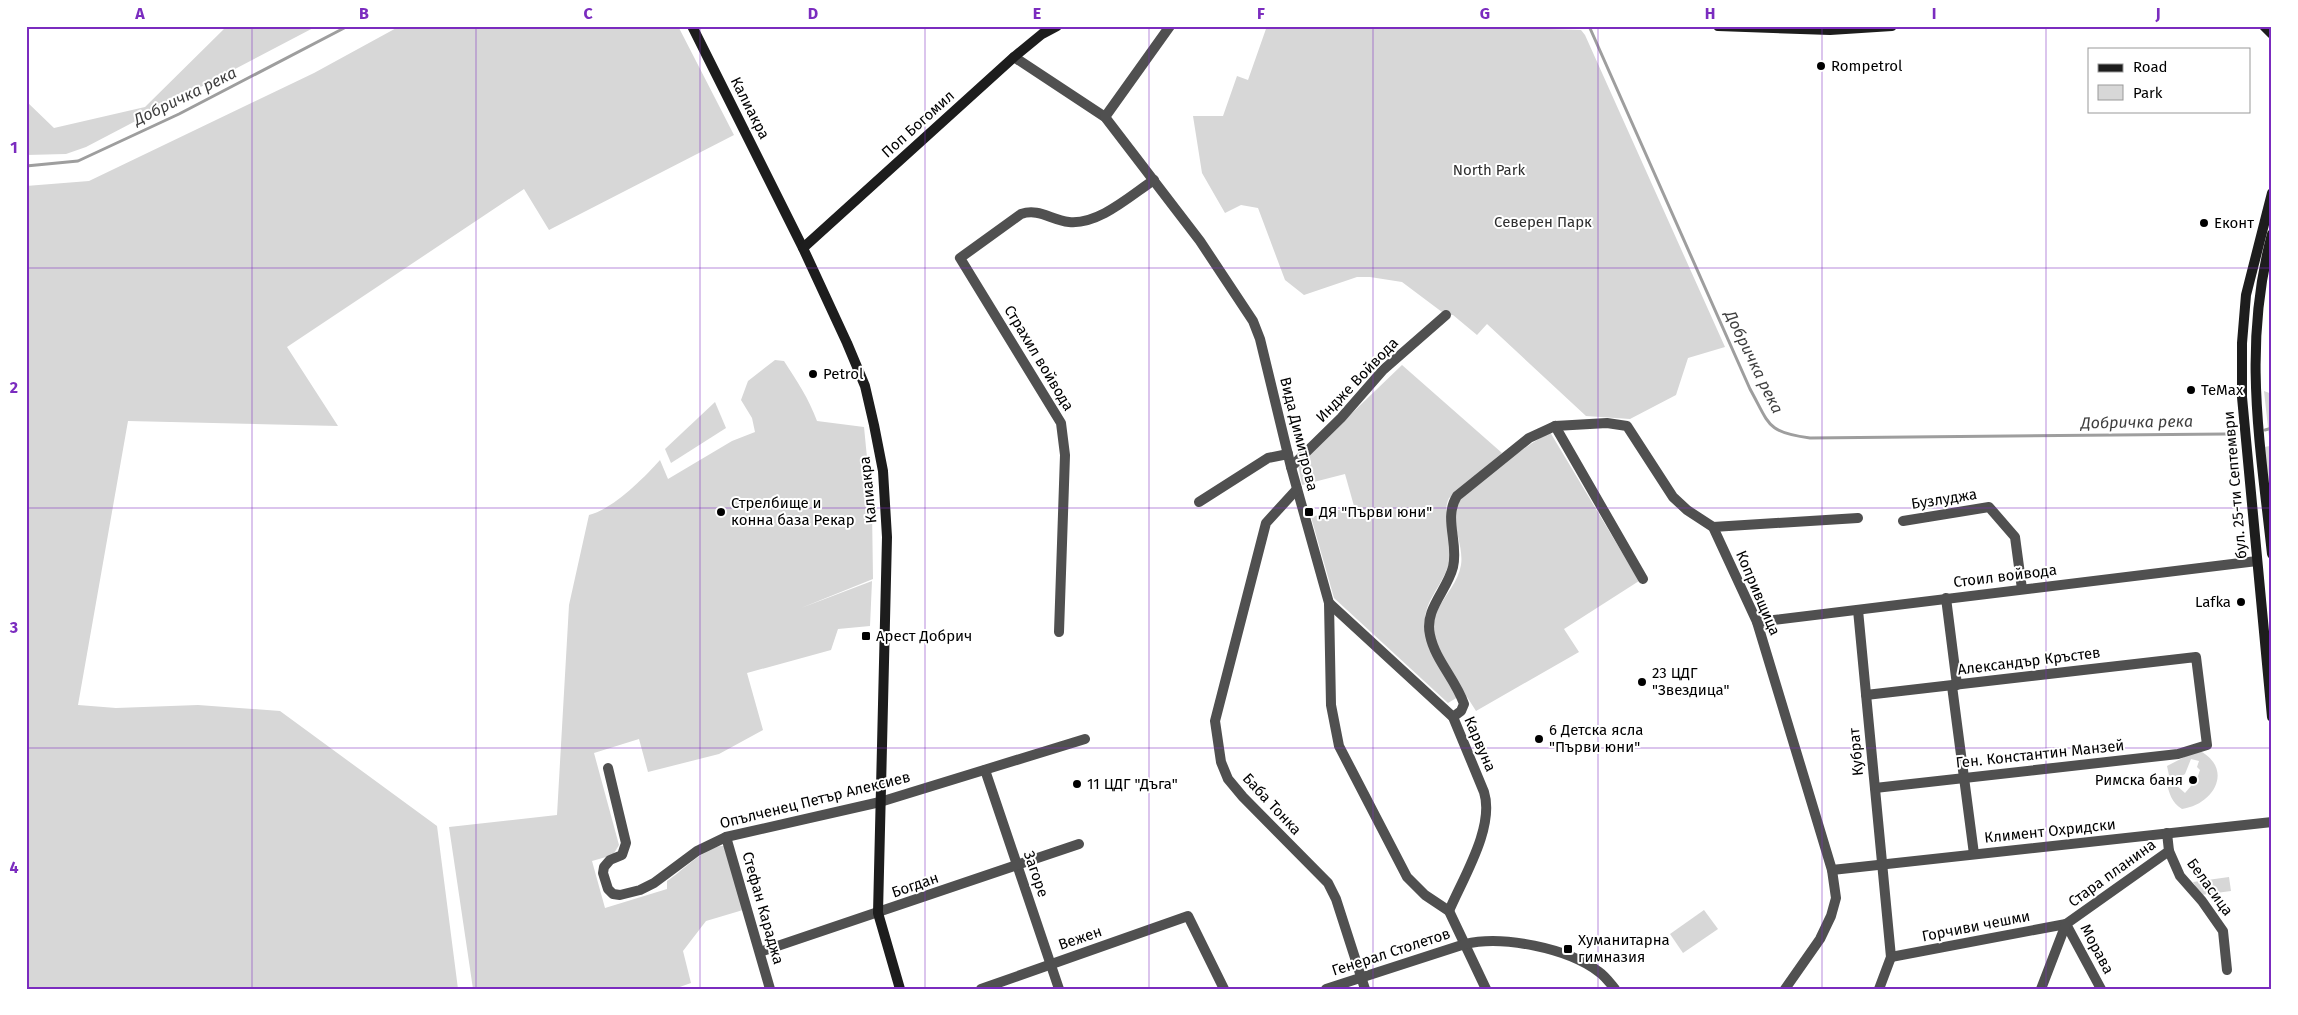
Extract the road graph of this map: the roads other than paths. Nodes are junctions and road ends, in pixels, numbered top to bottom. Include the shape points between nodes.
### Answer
1 (692, 26) edge
2 (1057, 26) edge
3 (1170, 26) edge
4 (1718, 26) edge
5 (1892, 26) edge
6 (1014, 57) junction
7 (1105, 117) junction
8 (1154, 180) junction
9 (2272, 193) edge
10 (2272, 234) edge
11 (803, 248) junction
12 (1446, 315) dead end
13 (1555, 426) junction
14 (1288, 454) junction
15 (1291, 467) junction
16 (1297, 489) junction
17 (1199, 502) dead end
18 (1858, 518) dead end
19 (1903, 521) dead end
20 (1713, 527) junction
21 (2272, 554) edge
22 (2257, 561) junction
23 (1643, 579) dead end
24 (2022, 589) junction
25 (1946, 598) junction
26 (1329, 603) junction
27 (1858, 610) junction
28 (1757, 622) junction
29 (1059, 632) dead end
30 (1955, 685) junction
31 (1866, 696) junction
32 (1453, 717) junction
33 (2272, 717) edge
34 (1084, 739) dead end
35 (2207, 745) joint
36 (608, 768) dead end
37 (985, 770) junction
38 (1965, 777) junction
39 (1875, 788) junction
40 (880, 802) junction
41 (2272, 822) edge
42 (2167, 833) junction
43 (726, 837) junction
44 (1079, 844) dead end
45 (2169, 851) junction
46 (1974, 854) junction
47 (1882, 865) junction
48 (1017, 866) junction
49 (1832, 870) junction
50 (1449, 911) junction
51 (878, 913) junction
52 (2066, 924) junction
53 (1465, 944) junction
54 (760, 952) junction
55 (1891, 957) junction
56 (1050, 965) junction
57 (2227, 970) dead end
58 (1362, 978) junction
59 (770, 989) edge
60 (900, 989) edge
61 (981, 989) edge
62 (1059, 989) edge
63 (1224, 989) edge
64 (1326, 989) edge
65 (1365, 989) edge
66 (1486, 989) edge
67 (1615, 989) edge
68 (1785, 989) edge
69 (1879, 989) edge
70 (2041, 989) edge
71 (2100, 989) edge

1 - 11 street, Калиакра
2 - 6 street, Поп Богомил
3 - 7 street
4 - 5 street via 1830,30
6 - 7 street, Вида Димитрова
6 - 11 street, Поп Богомил
7 - 8 street, Вида Димитрова
8 - 14 street, Вида Димитрова via 1200,241 1253,321
8 - 29 street, Страхил войвода via 1112,208 1082,222 1061,221 1030,211 1020,214 960,258 1062,423 1065,455
9 - 22 street, бул. 25-ти Септември via 2246,295 2242,343 2242,397
10 - 21 street, бул. 25-ти Септември via 2258,296 2254,345 2255,398
11 - 40 street, Калиакра via 848,343 864,386 884,472 886,604
12 - 15 street, Индже Войвода via 1382,370 1342,418
13 - 20 street via 1607,423 1627,426 1673,496
13 - 23 street
13 - 32 street via 1529,438 1457,496 1451,505 1455,547 1453,569 1432,608 1429,623 1433,644 1464,704 1461,712
14 - 15 street, Вида Димитрова
14 - 17 street via 1268,458
15 - 16 street, Вида Димитрова
16 - 26 street, Вида Димитрова
16 - 58 street, Баба Тонка via 1266,523 1215,721 1216,741 1228,779 1328,883
18 - 20 street
19 - 24 street, Бузлуджа via 1989,507 2015,537
20 - 28 street, Копривщица
22 - 24 street, Стоил войвода
22 - 33 street, бул. 25-ти Септември
24 - 25 street, Стоил войвода
25 - 27 street, Стоил войвода
25 - 30 street
26 - 32 street, Карвуна
26 - 50 street, Вида Димитрова via 1331,705 1339,746 1407,877 1425,895
27 - 28 street, Стоил войвода
27 - 31 street, Кубрат
28 - 49 street, Копривщица
30 - 31 street, Александър Кръстев
30 - 35 street, Александър Кръстев via 2196,657
30 - 38 street
31 - 39 street, Кубрат
32 - 50 street, Карвуна via 1484,792 1488,813
34 - 37 street, Опълченец Петър Алексиев
35 - 38 street, Ген. Константин Манзей via 2178,754
36 - 43 street, Опълченец Петър Алексиев via 626,843 622,855 604,866 605,881 613,894 620,896 640,890 697,851
37 - 40 street, Опълченец Петър Алексиев
37 - 48 street, Загоре
38 - 39 street, Ген. Константин Манзей
38 - 46 street
39 - 47 street, Кубрат
40 - 43 street, Опълченец Петър Алексиев
40 - 51 street, Калиакра
41 - 42 street, Климент Охридски
42 - 45 street, Стара планина
42 - 46 street, Климент Охридски
43 - 54 street, Стефан Караджа
44 - 48 street, Богдан
45 - 52 street, Стара планина
45 - 57 street, Беласица via 2180,876 2223,931
46 - 47 street, Климент Охридски
47 - 49 street, Климент Охридски
47 - 55 street, Кубрат
48 - 51 street, Богдан
48 - 56 street, Загоре
49 - 68 street, Копривщица via 1836,898 1830,916 1820,938
50 - 53 street
51 - 54 street, Богдан
51 - 60 street, Калиакра
52 - 55 street, Горчиви чешми
52 - 70 street, Стара планина
52 - 71 street, Морава
53 - 58 street, Генерал Столетов
53 - 66 street
53 - 67 street, Генерал Столетов via 1500,941 1550,950 1599,972
54 - 59 street, Стефан Караджа
55 - 69 street
56 - 61 street, Вежен
56 - 62 street, Загоре
56 - 63 street, Вежен via 1188,916
58 - 64 street, Генерал Столетов
58 - 65 street, Баба Тонка

